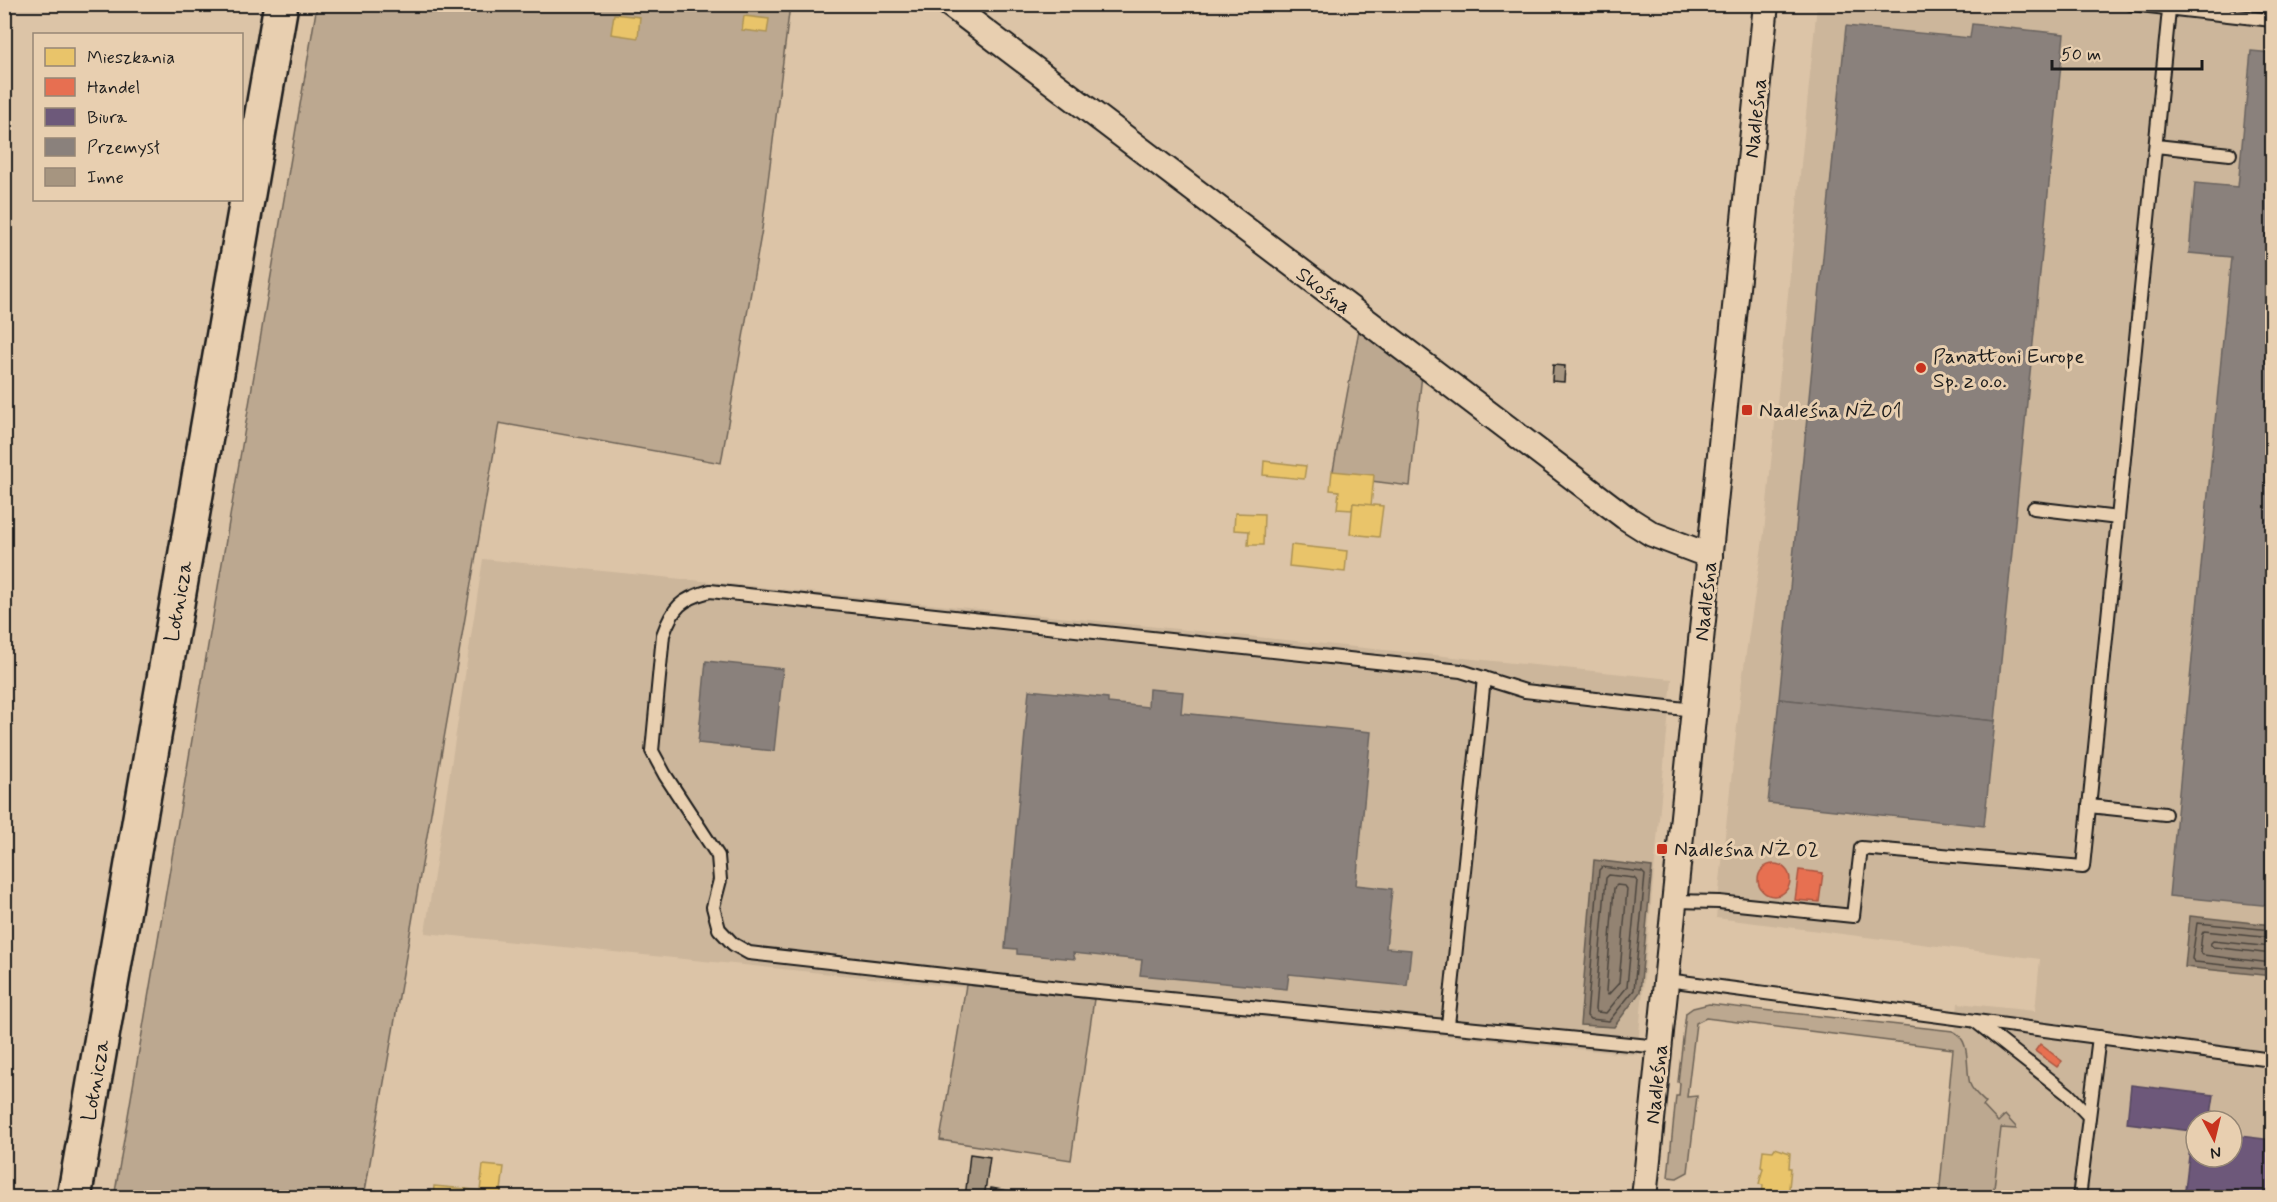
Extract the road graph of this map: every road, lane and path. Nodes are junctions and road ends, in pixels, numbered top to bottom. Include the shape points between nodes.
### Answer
1 (281, 4) edge
2 (950, 4) edge
3 (1767, 4) edge
4 (2131, 4) edge
5 (2169, 10) junction
6 (2272, 20) edge
7 (2156, 146) junction
8 (2230, 154) dead end
9 (2034, 508) dead end
10 (2118, 518) junction
11 (1710, 556) junction
12 (1484, 678) junction
13 (1694, 710) junction
14 (2089, 806) junction
15 (2165, 814) dead end
16 (1675, 901) junction
17 (1668, 980) junction
18 (1974, 1021) junction
19 (1448, 1025) junction
20 (2098, 1037) junction
21 (1660, 1047) junction
22 (2272, 1060) edge
23 (2089, 1116) junction
24 (74, 1197) edge
25 (1644, 1197) edge
26 (2079, 1197) edge

1 - 24 main road, Lotnicza
2 - 11 street, Skośna via 1625,517 1652,534
3 - 11 street, Nadleśna
4 - 5 lane
5 - 6 lane
5 - 7 lane
7 - 8 lane
7 - 10 lane
9 - 10 lane
10 - 14 lane
11 - 13 street, Nadleśna
12 - 13 lane via 1525,691
12 - 19 lane
12 - 19 lane via 1461,671 710,591 691,596 678,605 663,635 652,750 718,856 720,880 713,907 719,929 749,953
13 - 16 street, Nadleśna
14 - 15 lane
14 - 16 lane via 2083,867 1861,848 1853,916
16 - 17 street, Nadleśna
17 - 18 lane
17 - 21 street, Nadleśna
18 - 20 lane
18 - 23 lane via 2068,1094
19 - 21 lane
20 - 22 lane
20 - 23 lane
21 - 25 street, Nadleśna
23 - 26 lane

